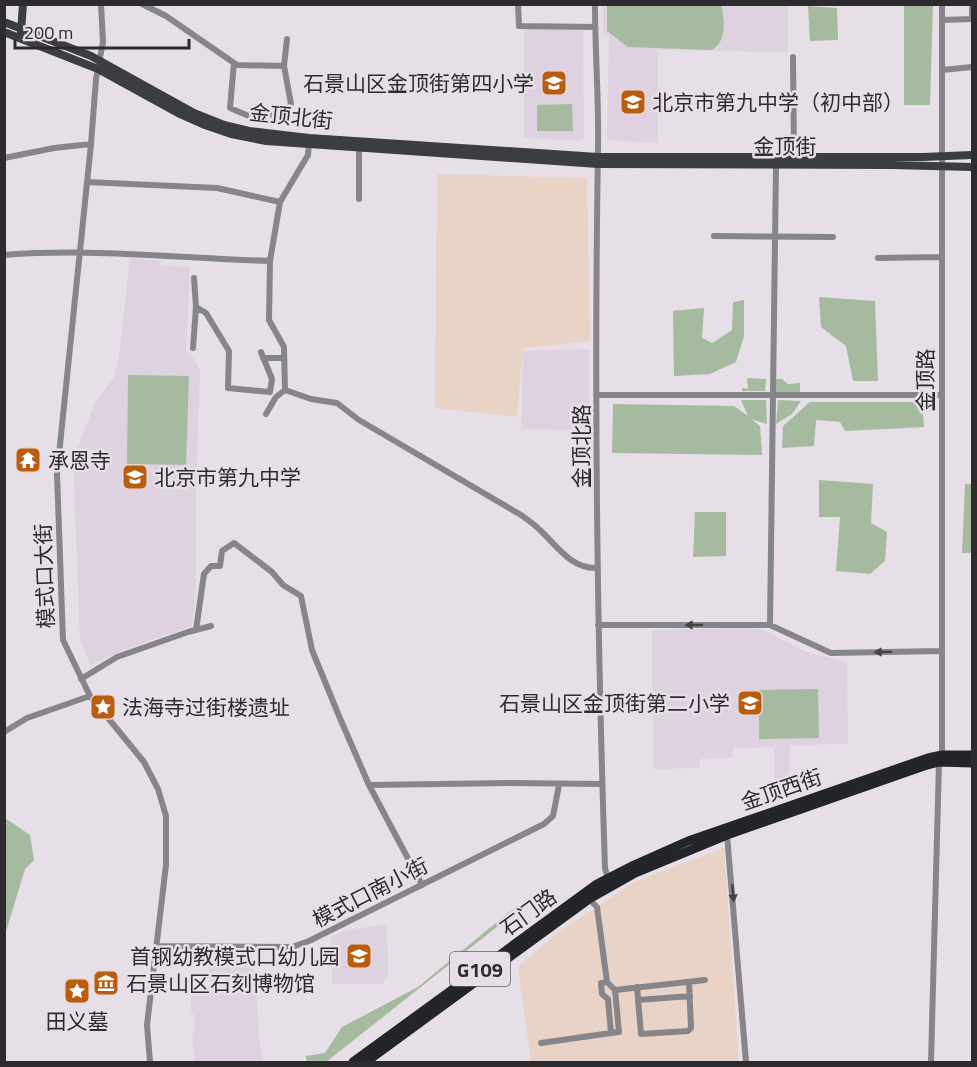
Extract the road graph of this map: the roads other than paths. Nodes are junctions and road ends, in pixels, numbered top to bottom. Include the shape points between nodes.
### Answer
1 (23, 4) edge
2 (101, 4) edge
3 (142, 4) edge
4 (518, 4) edge
5 (595, 4) edge
6 (942, 4) edge
7 (972, 4) edge
8 (972, 19) edge
9 (942, 21) junction
10 (4, 22) edge
11 (595, 27) junction
12 (4, 32) edge
13 (21, 33) junction
14 (287, 39) dead end
15 (793, 57) dead end
16 (234, 63) junction
17 (99, 65) junction
18 (284, 66) junction
19 (972, 67) edge
20 (942, 70) junction
21 (309, 141) junction
22 (91, 144) junction
23 (359, 148) junction
24 (972, 155) edge
25 (941, 156) junction
26 (794, 157) junction
27 (4, 158) edge
28 (598, 160) junction
29 (776, 164) junction
30 (941, 166) junction
31 (972, 167) edge
32 (87, 182) junction
33 (359, 199) dead end
34 (280, 202) junction
35 (714, 236) dead end
36 (776, 237) junction
37 (833, 237) dead end
38 (80, 253) junction
39 (4, 255) edge
40 (942, 257) junction
41 (878, 258) dead end
42 (270, 261) junction
43 (194, 278) dead end
44 (196, 307) junction
45 (193, 348) dead end
46 (284, 358) junction
47 (285, 390) junction
48 (597, 395) junction
49 (772, 395) junction
50 (942, 395) junction
51 (266, 414) dead end
52 (598, 568) junction
53 (598, 625) junction
54 (770, 625) junction
55 (211, 626) dead end
56 (196, 630) junction
57 (941, 651) junction
58 (81, 679) junction
59 (90, 696) junction
60 (4, 732) edge
61 (972, 755) edge
62 (940, 759) junction
63 (972, 763) edge
64 (602, 784) junction
65 (369, 785) junction
66 (559, 785) junction
67 (727, 835) junction
68 (609, 882) junction
69 (422, 885) junction
70 (589, 899) junction
71 (156, 946) junction
72 (705, 980) dead end
73 (607, 982) junction
74 (689, 982) junction
75 (637, 987) junction
76 (615, 990) junction
77 (690, 996) junction
78 (638, 1000) junction
79 (611, 1033) junction
80 (542, 1043) dead end
81 (150, 1062) edge
82 (353, 1062) edge
83 (366, 1062) edge
84 (746, 1062) edge
85 (932, 1062) edge

1 - 13 main road
2 - 17 street, 模式口大街 via 103,42
3 - 16 street
4 - 11 street via 519,26
5 - 11 street, 金顶北路
6 - 9 street, 金顶路
7 - 8 street
8 - 9 street
9 - 20 street, 金顶路
10 - 13 main road, 金顶北街
11 - 28 street, 金顶北路
12 - 13 main road, 金顶北街
13 - 17 main road, 金顶北街
14 - 18 street
15 - 26 street
16 - 18 street
16 - 18 street via 230,108 251,117 283,113 291,104
17 - 21 main road, 金顶北街 via 205,125 266,141
17 - 22 street, 模式口大街
19 - 20 street
20 - 25 street, 金顶路
21 - 23 main road, 金顶北街
21 - 28 main road, 金顶北街
21 - 34 street via 308,155
22 - 27 street
22 - 32 street, 模式口大街
23 - 28 main road, 金顶北街
23 - 33 street
24 - 25 main road, 金顶街
25 - 26 main road, 金顶街
25 - 30 street, 金顶路
26 - 28 main road, 金顶街
28 - 29 main road, 金顶街
28 - 48 street, 金顶北路
29 - 30 main road, 金顶街
29 - 36 street
30 - 31 main road, 金顶街
30 - 40 street, 金顶路
32 - 34 street via 217,188
32 - 38 street, 模式口大街
34 - 42 street
35 - 36 street
36 - 37 street
36 - 49 street
38 - 39 street
38 - 42 street
38 - 58 street, 模式口大街 via 57,474 63,640
40 - 41 street
40 - 50 street, 金顶路
42 - 46 street via 269,320 284,347
43 - 44 street
44 - 45 street
44 - 46 street via 206,313 229,351 228,388 270,392 272,379 262,355
46 - 47 street
47 - 51 street
47 - 52 street via 337,403 359,420 521,515 569,560 586,568
48 - 49 street
48 - 52 street, 金顶北路
49 - 50 street
49 - 54 street
50 - 57 street, 金顶路
52 - 53 street, 金顶北路
54 -> 53 street
53 - 64 street, 金顶北路
57 -> 54 street via 831,653
55 - 56 street
56 - 58 street via 117,657
56 - 65 street via 204,574 211,566 220,566 222,551 234,543 301,596 312,650
57 - 62 street, 金顶路
58 - 59 street, 模式口大街
59 - 60 street via 27,718
59 - 71 street, 模式口大街 via 144,762 166,816 166,865
61 - 62 highway, 金顶西街 / G109
62 - 63 highway, 金顶西街 / G109
62 - 67 highway, 金顶西街 / G109
62 - 68 highway, 金顶西街 / G109 via 928,758 726,827 662,852
62 - 85 street, 金顶路
64 - 66 street
64 - 68 street, 金顶北路
65 - 66 street
65 - 69 street
66 - 69 street, 模式口南小街 via 553,816 544,824
67 - 68 highway, 金顶西街 / G109
67 -> 84 street
68 - 70 highway, 石门路 / G109
68 - 82 highway, 石门路 / G109
69 - 71 street, 模式口南小街 via 292,947
70 - 73 street via 597,907
70 - 83 highway, 石门路 / G109
71 - 81 street, 模式口大街 via 147,1025
72 - 74 street
73 - 76 street
73 - 79 street via 601,983 602,994 608,999
74 - 75 street
74 - 77 street
75 - 76 street
75 - 78 street
76 - 79 street via 619,1032
77 - 78 street
77 - 78 street via 688,1031 641,1034
79 - 80 street

